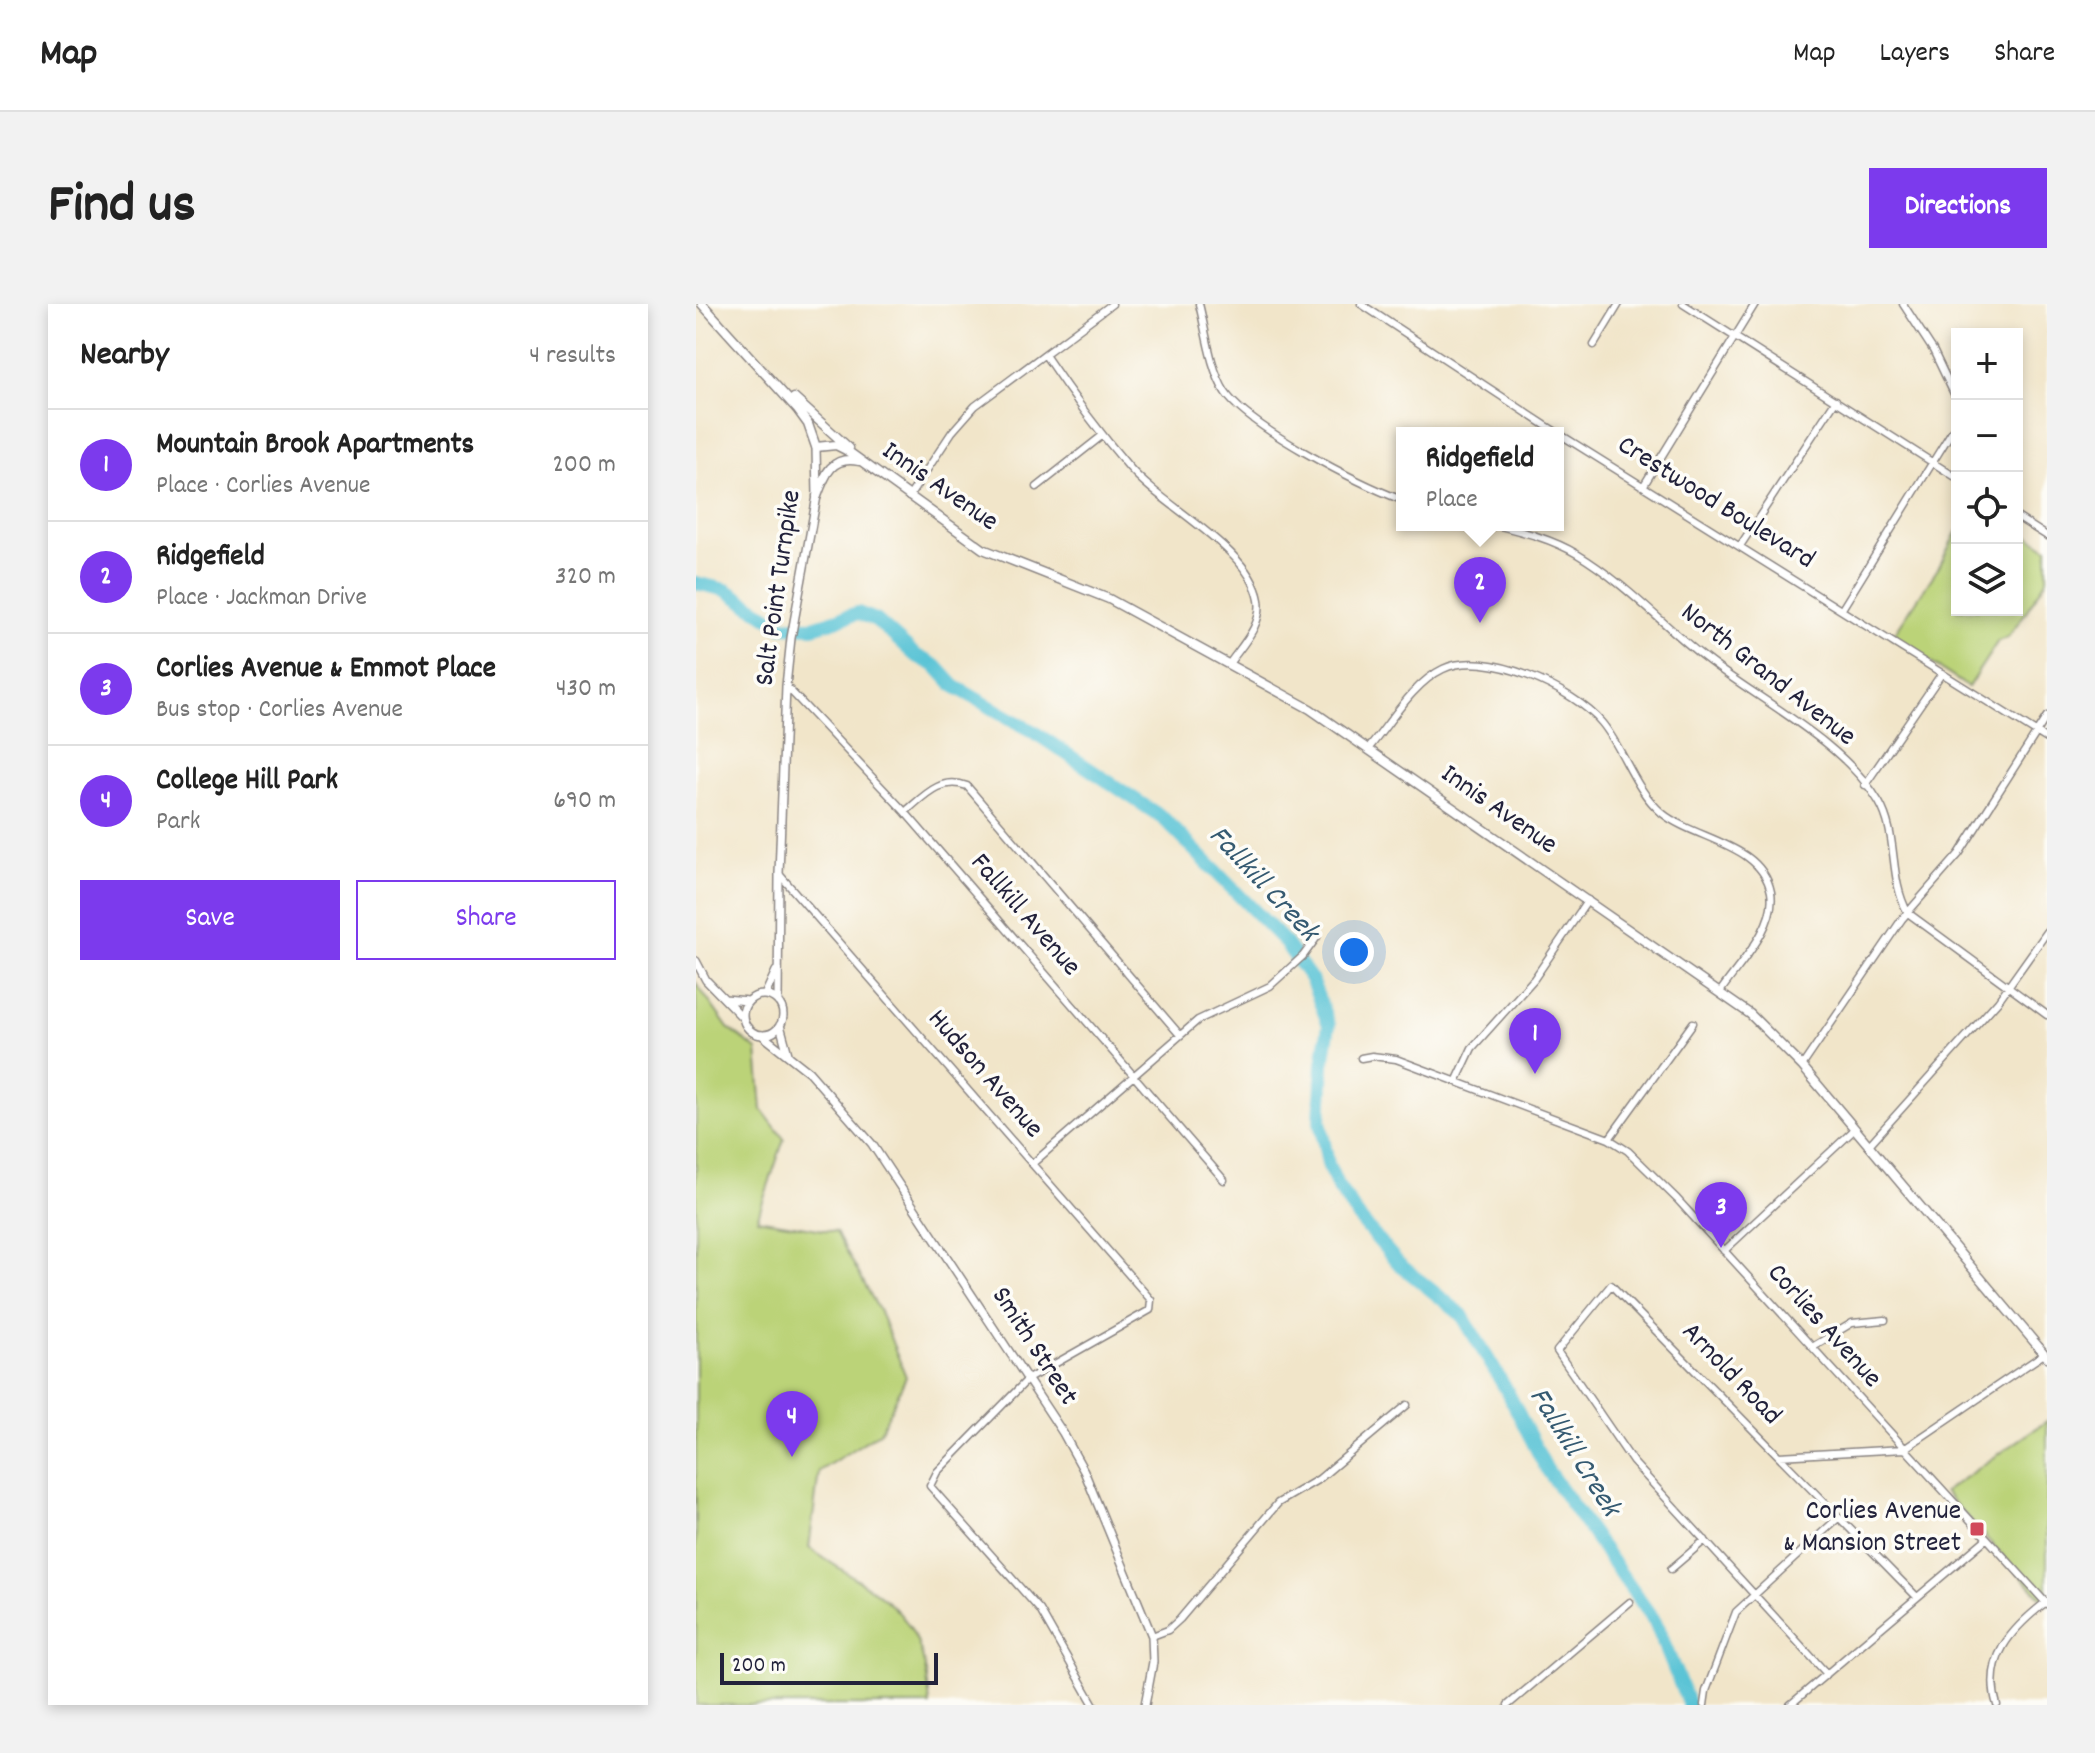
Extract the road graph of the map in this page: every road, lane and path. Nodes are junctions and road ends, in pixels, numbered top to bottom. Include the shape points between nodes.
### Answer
1 (702, 304) edge
2 (1112, 304) edge
3 (1199, 304) edge
4 (1361, 304) edge
5 (1619, 304) edge
6 (1683, 304) edge
7 (1755, 304) edge
8 (1903, 304) edge
9 (1737, 337) junction
10 (1594, 345) dead end
11 (1045, 355) junction
12 (769, 375) junction
13 (1951, 388) edge
14 (1836, 400) junction
15 (1545, 425) joint
16 (1548, 427) edge
17 (1951, 434) edge
18 (1103, 435) junction
19 (1564, 437) edge
20 (816, 447) junction
21 (864, 462) junction
22 (1935, 464) junction
23 (1951, 474) edge
24 (1644, 485) junction
25 (1037, 487) dead end
26 (817, 496) junction
27 (909, 497) junction
28 (1396, 497) edge
29 (2023, 521) edge
30 (1516, 531) edge
31 (2047, 536) edge
32 (1740, 546) junction
33 (1842, 609) junction
34 (1229, 664) junction
35 (1942, 673) junction
36 (786, 686) junction
37 (2047, 716) edge
38 (2036, 733) junction
39 (2047, 739) edge
40 (1369, 748) junction
41 (1865, 785) junction
42 (905, 812) junction
43 (779, 874) junction
44 (1588, 900) junction
45 (1908, 913) junction
46 (2047, 932) edge
47 (1317, 937) dead end
48 (696, 961) edge
49 (777, 969) junction
50 (2010, 986) junction
51 (1720, 992) junction
52 (765, 995) junction
53 (725, 999) junction
54 (748, 1001) junction
55 (778, 1002) junction
56 (2047, 1015) edge
57 (743, 1018) junction
58 (1693, 1023) dead end
59 (780, 1025) junction
60 (762, 1035) junction
61 (1180, 1035) junction
62 (789, 1056) junction
63 (1361, 1058) dead end
64 (1802, 1066) junction
65 (1133, 1075) junction
66 (1456, 1082) junction
67 (1855, 1129) junction
68 (1609, 1139) junction
69 (1869, 1145) junction
70 (1032, 1164) junction
71 (1224, 1180) dead end
72 (1724, 1251) junction
73 (1885, 1320) dead end
74 (1812, 1347) junction
75 (2045, 1356) edge
76 (1028, 1379) junction
77 (1407, 1405) dead end
78 (1904, 1449) junction
79 (1779, 1456) junction
80 (1838, 1518) junction
81 (1986, 1539) junction
82 (1705, 1540) junction
83 (1671, 1569) dead end
84 (1754, 1595) junction
85 (1917, 1597) junction
86 (1630, 1602) dead end
87 (2046, 1603) edge
88 (1152, 1636) junction
89 (1827, 1674) junction
90 (1094, 1705) edge
91 (1145, 1705) edge
92 (1508, 1705) edge
93 (1704, 1705) edge
94 (1790, 1705) edge
95 (1997, 1705) edge

1 - 12 main road, Salt Point Turnpike
2 - 11 street
3 - 28 street via 1219,379 1232,401 1282,437
4 - 15 street, Crestwood Boulevard
5 - 10 street
6 - 9 street
7 - 9 street
8 - 13 street
9 - 14 street
9 - 24 street
11 - 18 street
11 - 27 street via 975,406
12 - 20 main road, Salt Point Turnpike via 808,424
12 - 21 main road
14 - 22 street
14 - 32 street
15 - 16 street, Crestwood Boulevard
17 - 22 street
18 - 25 street
18 - 34 street via 1151,489 1226,550 1253,581 1258,622
19 - 24 street, Crestwood Boulevard
20 - 21 main road, Innis Avenue via 836,445
20 - 26 street, Salt Point Turnpike
21 - 26 main road via 841,460 832,465
21 - 27 main road, Innis Avenue
22 - 23 street
22 - 33 street
24 - 32 street, Crestwood Boulevard
26 - 36 street, Salt Point Turnpike
27 - 34 main road, Innis Avenue via 983,549 1109,599
29 - 31 street
30 - 41 street, North Grand Avenue via 1552,542 1598,568 1708,660 1776,704
32 - 33 street, Crestwood Boulevard
33 - 35 street, Crestwood Boulevard
34 - 40 main road, Innis Avenue
35 - 38 street, Crestwood Boulevard
35 - 41 street
36 - 42 street, Fallkill Avenue
36 - 43 street, Salt Point Turnpike
37 - 38 street
38 - 39 street, Crestwood Boulevard
38 - 45 street via 1959,854
40 - 44 main road, Innis Avenue
40 - 51 street via 1432,675 1454,665 1521,674 1572,694 1604,725 1638,786 1660,811 1748,856 1762,871 1771,894 1770,915
41 - 45 street, North Grand Avenue via 1889,824 1899,896
42 - 61 street via 941,784 967,786
42 - 65 street, Fallkill Avenue
43 - 49 street, Salt Point Turnpike
43 - 70 street, Hudson Avenue
44 - 51 main road, Innis Avenue
44 - 66 street via 1534,979 1472,1048
45 - 50 street
45 - 64 street
46 - 50 street
47 - 61 street via 1270,986 1212,1011
48 - 53 street
49 - 52 street, Salt Point Turnpike
49 - 55 street, Salt Point Turnpike
50 - 56 street
50 - 69 street
51 - 64 main road, Innis Avenue via 1777,1037
52 - 54 street
52 - 55 street
53 - 54 street
53 - 57 street
54 - 57 street
55 - 59 street via 783,1013
57 - 60 street via 750,1030
58 - 68 street
59 - 60 street
59 - 62 street
60 - 62 street, Smith Street
61 - 65 street
62 - 76 street, Smith Street via 872,1144
63 - 66 street, Corlies Avenue via 1384,1056
64 - 67 main road, Innis Avenue
65 - 70 street
65 - 71 street, Fallkill Avenue
66 - 68 street, Corlies Avenue
67 - 69 main road, Innis Avenue
67 - 72 street
68 - 72 street, Corlies Avenue via 1628,1151
69 - 75 main road, Innis Avenue
70 - 76 street, Hudson Avenue via 1152,1306
72 - 74 street, Corlies Avenue
73 - 74 street via 1852,1323
74 - 78 street, Corlies Avenue
75 - 78 street
76 - 88 street, Smith Street via 1084,1471
76 - 90 street via 937,1472 930,1486 1040,1610
77 - 88 street via 1319,1479 1278,1503 1180,1619
78 - 79 street, Arnold Road
78 - 81 street, Corlies Avenue
79 - 80 street
79 - 82 street, Arnold Road via 1611,1285 1557,1351 1626,1453
80 - 84 street
80 - 85 street
81 - 85 street
81 - 87 street, Corlies Avenue
82 - 83 street
82 - 84 street
84 - 89 street
84 - 93 street via 1732,1619
85 - 89 street
86 - 92 street
87 - 95 street via 2012,1632 1998,1653 1993,1679
88 - 91 street, Smith Street
89 - 94 street

